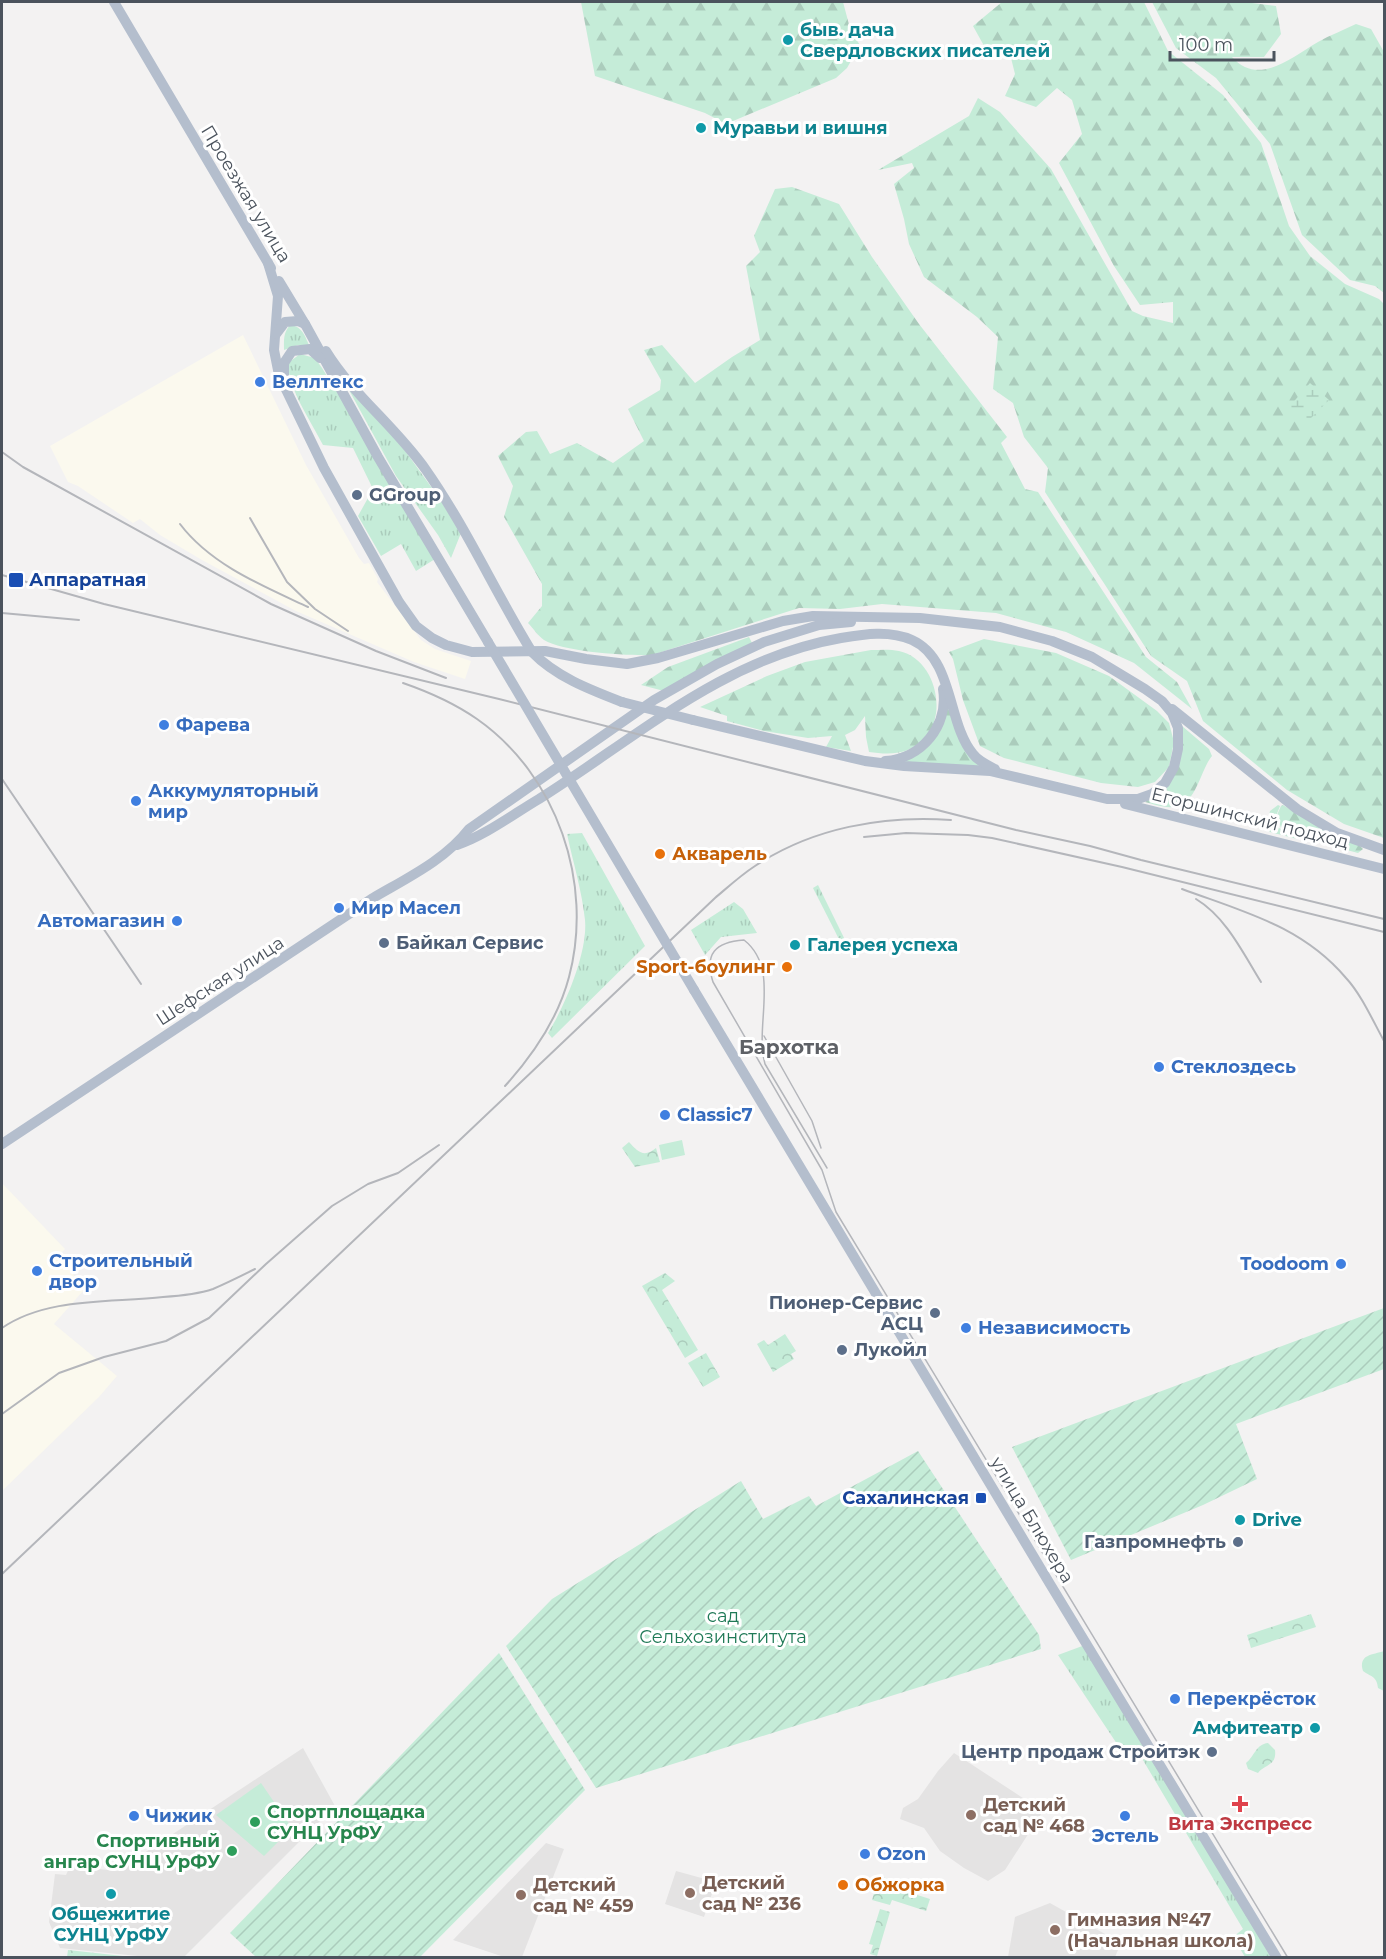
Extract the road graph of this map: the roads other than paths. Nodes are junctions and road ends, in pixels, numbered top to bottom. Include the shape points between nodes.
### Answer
1 (114, 2) edge
2 (267, 263) junction
3 (307, 329) junction
4 (274, 339) junction
5 (329, 371) junction
6 (286, 391) junction
7 (349, 404) joint
8 (887, 618) junction
9 (532, 652) junction
10 (938, 669) junction
11 (1162, 701) junction
12 (865, 761) junction
13 (1006, 774) junction
14 (1107, 800) junction
15 (456, 845) junction
16 (1384, 850) edge
17 (1384, 869) edge
18 (2, 1144) edge
19 (1277, 1958) edge

1 - 2 main road, Проезжая улица
2 - 3 main road, Проезжая улица
2 - 4 main road via 278,296
3 - 4 main road via 298,321 285,322
3 - 5 main road, Проезжая улица
3 - 9 main road via 339,372 413,453 465,530
4 - 6 main road via 274,357
5 - 6 main road via 310,349 292,351 284,363
5 - 7 main road, Проезжая улица
6 - 9 main road via 350,518 416,626 438,642 472,652
7 - 19 main road, улица Блюхера, bridge via 759,1098
8 - 9 main road via 800,618 632,664
8 - 11 main road, Егоршинский подход via 969,622 1041,638 1092,657 1128,676
8 - 15 main road via 819,625 764,642 717,664 654,700 469,829
9 - 12 main road, bridge via 571,680 622,702
10 - 12 main road via 944,701 938,725 929,739 904,757
10 - 13 main road via 970,751
10 - 15 main road via 919,644 882,633 828,640 774,657 696,693 573,777 475,839
11 - 14 main road via 1179,734 1170,777 1145,797
11 - 16 main road, Егоршинский подход via 1297,809 1337,832
12 - 13 main road
13 - 14 main road, Егоршинский подход
14 - 17 main road, Егоршинский подход
15 - 18 main road, Шефская улица

